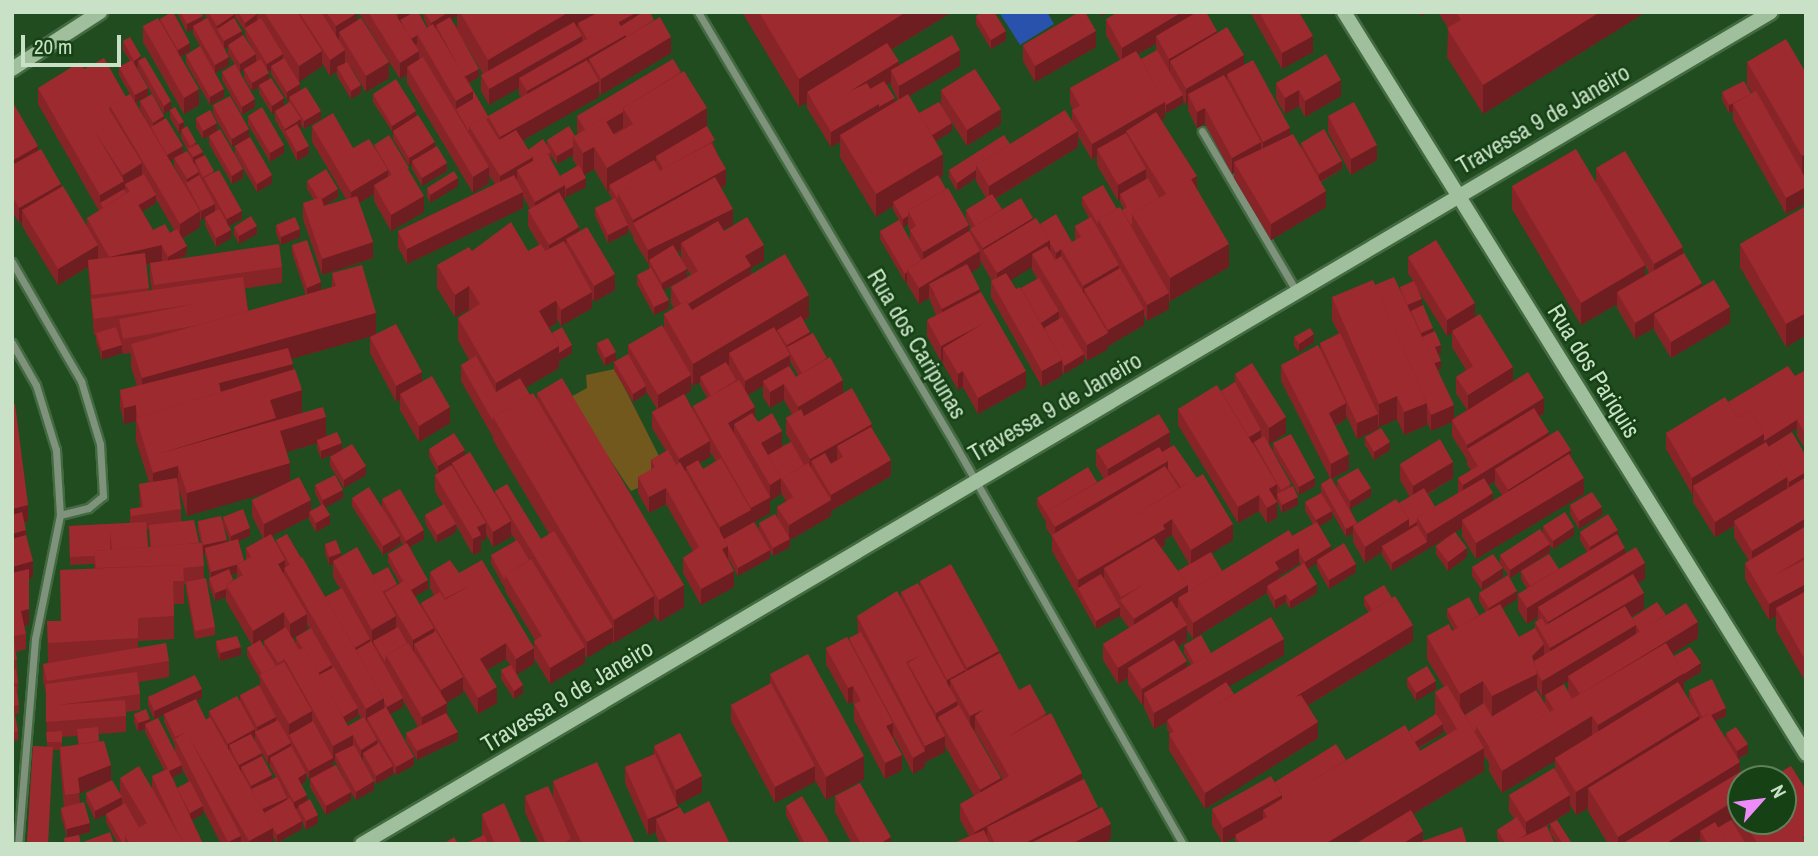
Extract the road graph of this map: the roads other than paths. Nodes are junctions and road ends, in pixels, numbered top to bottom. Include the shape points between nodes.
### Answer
1 (100, 12) edge
2 (698, 12) edge
3 (1344, 12) edge
4 (1772, 12) edge
5 (12, 69) edge
6 (1202, 131) dead end
7 (1456, 196) junction
8 (12, 262) edge
9 (1297, 293) junction
10 (12, 344) edge
11 (975, 480) junction
12 (60, 515) junction
13 (1806, 754) edge
14 (18, 844) edge
15 (362, 844) edge
16 (1183, 844) edge

1 - 5 main road
2 - 11 street, Rua dos Caripunas
3 - 7 main road, Rua dos Pariquis
4 - 7 main road, Travessa 9 de Janeiro
6 - 9 street
7 - 9 main road, Travessa 9 de Janeiro
7 - 13 main road, Rua dos Pariquis
8 - 12 street via 81,381 100,444 103,496 88,508
9 - 11 main road, Travessa 9 de Janeiro
10 - 12 street via 36,385 56,450
11 - 15 main road, Travessa 9 de Janeiro
11 - 16 street, Rua dos Caripunas
12 - 14 street via 35,639

